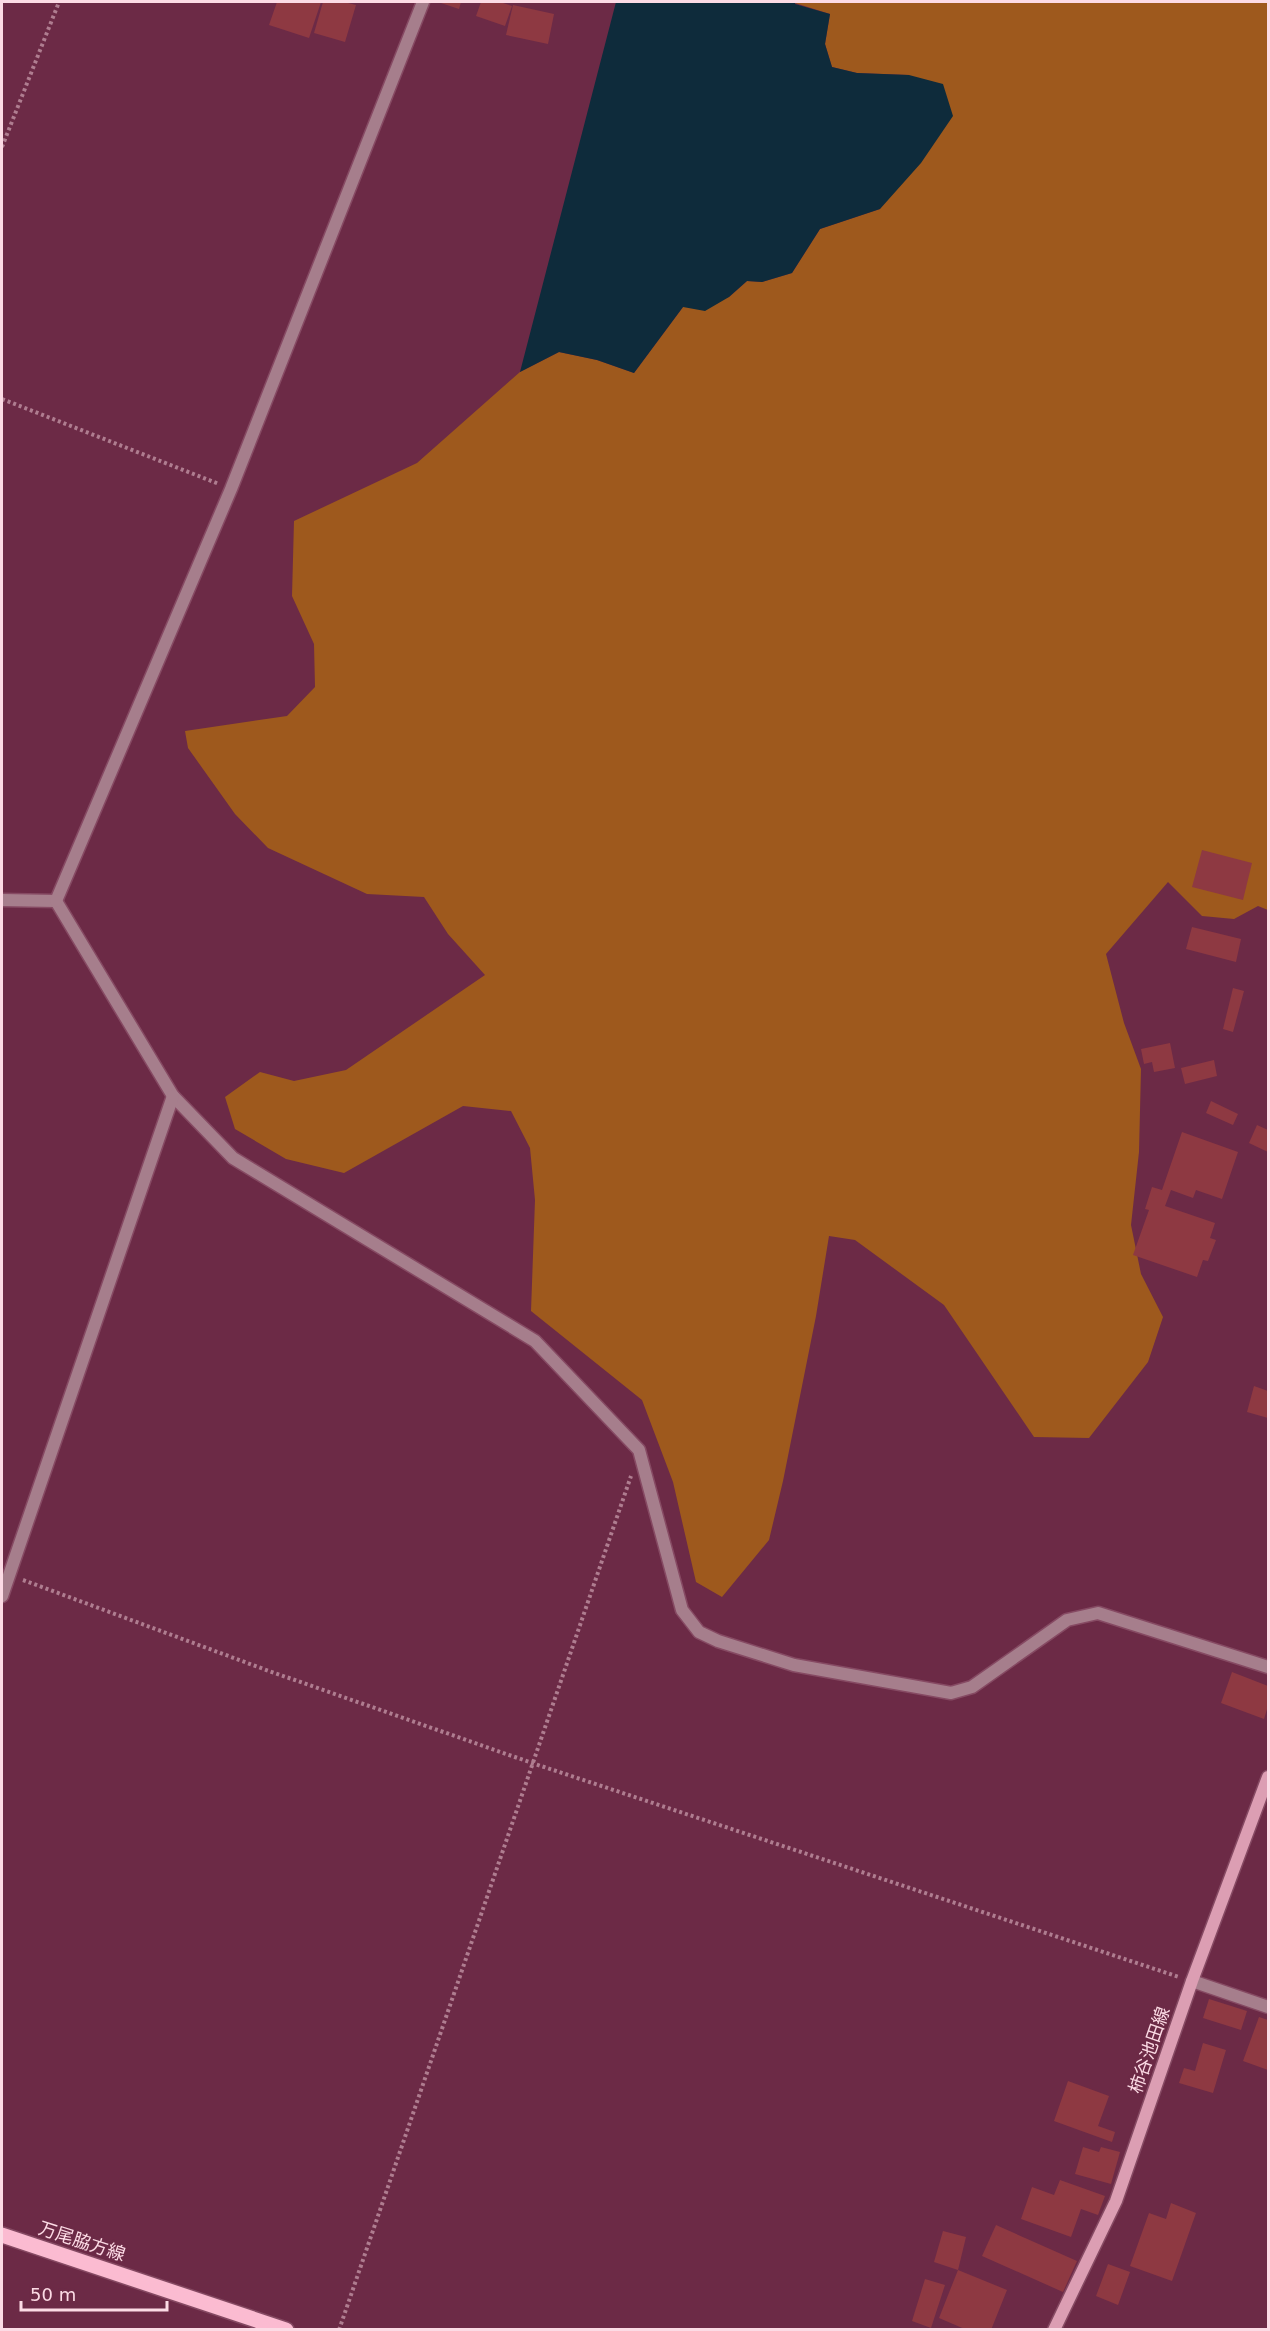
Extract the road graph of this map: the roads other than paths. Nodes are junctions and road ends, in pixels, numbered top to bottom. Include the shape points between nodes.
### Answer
1 (423, 2) edge
2 (2, 900) edge
3 (56, 901) junction
4 (173, 1096) junction
5 (5, 1574) edge
6 (2, 1596) edge
7 (1269, 1667) edge
8 (1269, 1777) edge
9 (1192, 1981) junction
10 (1269, 2007) edge
11 (2, 2235) edge
12 (286, 2330) edge
13 (1054, 2330) edge

1 - 3 street via 231,489
2 - 3 street
3 - 4 street
4 - 5 street
4 - 7 street via 233,1158 536,1341 639,1450 682,1610 699,1632 794,1665 951,1693 972,1686 1067,1620 1098,1613
5 - 6 street
8 - 9 main road, 柿谷池田線
9 - 10 street
9 - 13 main road, 柿谷池田線 via 1116,2201
11 - 12 main road, 万尾脇方線

